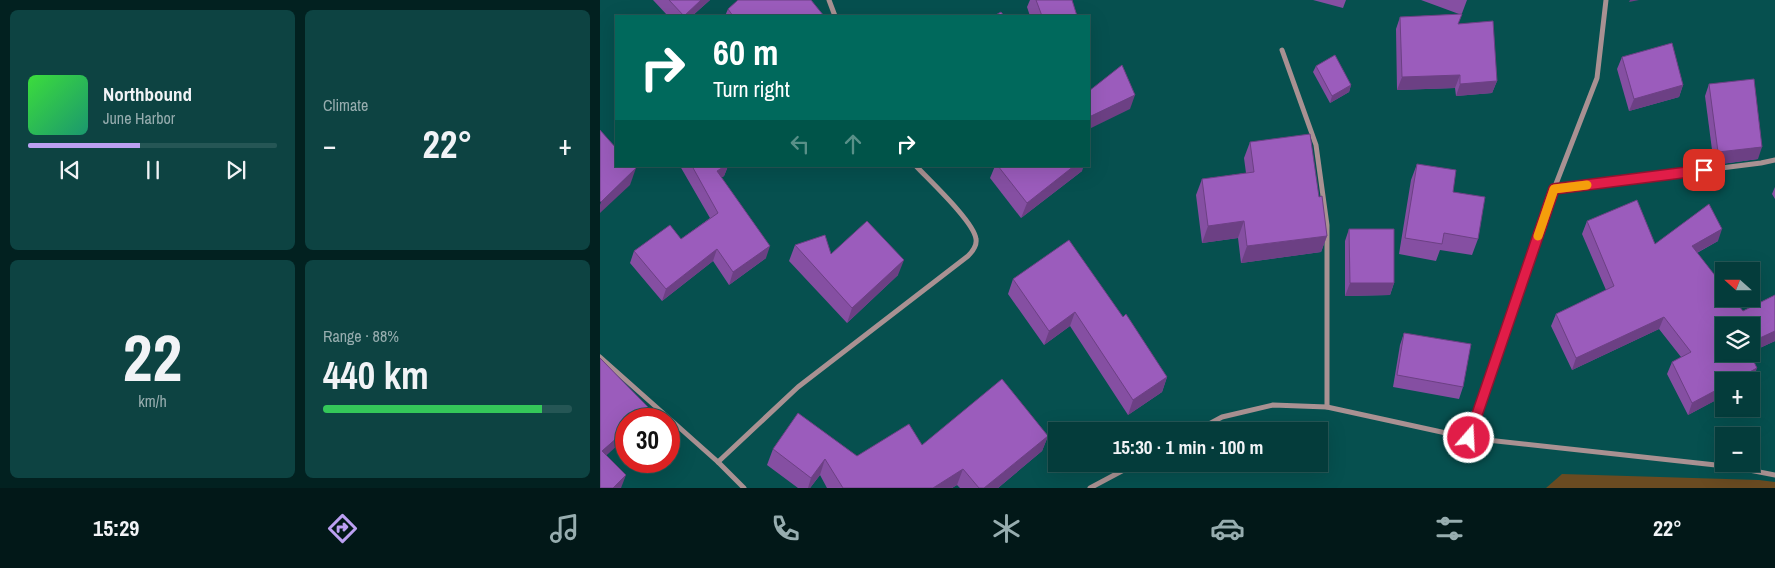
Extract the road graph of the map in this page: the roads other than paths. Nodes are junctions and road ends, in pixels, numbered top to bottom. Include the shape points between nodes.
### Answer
1 (829, 0) edge
2 (1606, 0) edge
3 (835, 15) edge
4 (1282, 50) dead end
5 (1775, 160) edge
6 (917, 167) edge
7 (1554, 189) junction
8 (600, 357) edge
9 (1326, 407) junction
10 (1214, 422) edge
11 (1469, 438) junction
12 (718, 462) junction
13 (1120, 472) edge
14 (1775, 474) edge
15 (744, 488) edge
16 (1090, 488) edge

1 - 3 street
2 - 7 street via 1597,78
4 - 9 street via 1316,145 1327,225
5 - 7 street
6 - 12 street via 972,226 977,241 973,250 798,387
7 - 11 street
8 - 12 street
9 - 10 street via 1273,405
9 - 11 street
11 - 14 street
12 - 15 street
13 - 16 street

